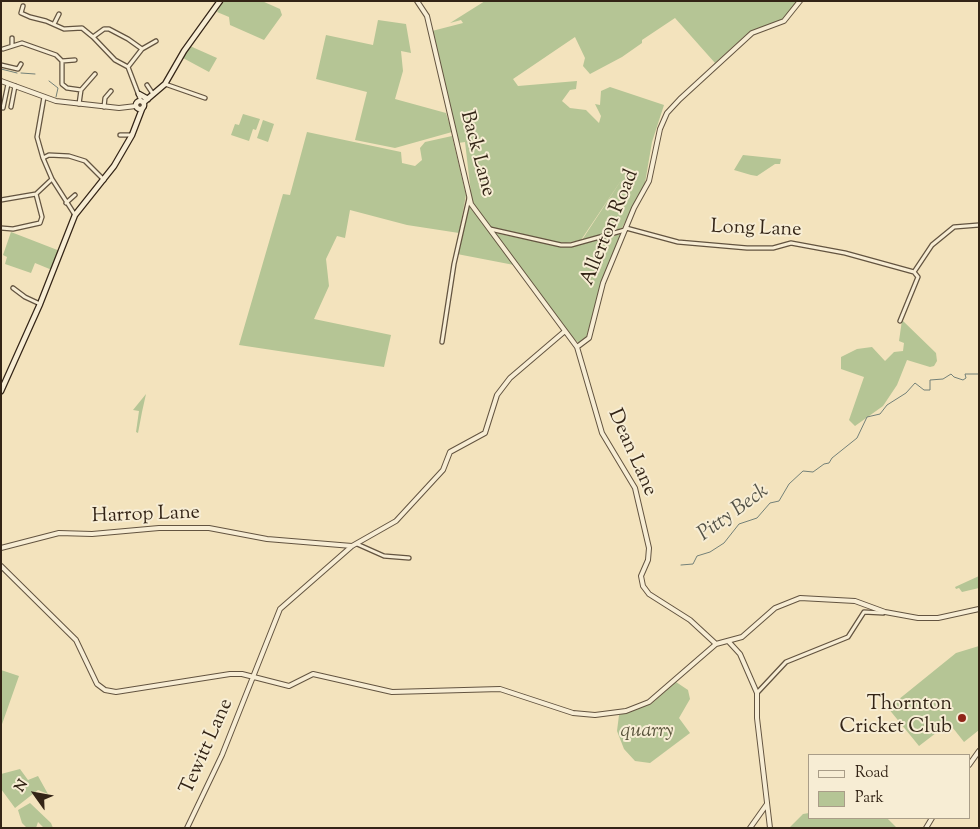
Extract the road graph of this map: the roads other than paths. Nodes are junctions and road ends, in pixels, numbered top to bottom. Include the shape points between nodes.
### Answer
1 (220, 1) edge
2 (417, 1) edge
3 (800, 1) edge
4 (23, 6) dead end
5 (59, 14) dead end
6 (54, 24) junction
7 (92, 37) junction
8 (12, 38) dead end
9 (156, 41) dead end
10 (12, 46) junction
11 (4, 49) dead end
12 (142, 49) junction
13 (75, 60) dead end
14 (62, 61) junction
15 (21, 64) dead end
16 (1, 65) edge
17 (128, 67) junction
18 (94, 74) dead end
19 (1, 81) edge
20 (8, 84) junction
21 (165, 84) junction
22 (147, 85) dead end
23 (15, 86) junction
24 (80, 90) junction
25 (111, 91) dead end
26 (139, 94) joint
27 (154, 94) junction
28 (44, 97) junction
29 (206, 98) dead end
30 (144, 101) junction
31 (79, 104) junction
32 (136, 106) junction
33 (11, 107) dead end
34 (104, 107) junction
35 (2, 108) edge
36 (142, 109) junction
37 (120, 135) dead end
38 (132, 135) junction
39 (42, 158) junction
40 (52, 179) junction
41 (104, 180) junction
42 (36, 194) junction
43 (75, 195) dead end
44 (469, 197) junction
45 (1, 200) edge
46 (66, 203) junction
47 (75, 215) junction
48 (979, 225) edge
49 (1, 228) edge
50 (625, 229) junction
51 (490, 230) junction
52 (914, 272) junction
53 (13, 288) dead end
54 (40, 304) junction
55 (900, 321) dead end
56 (566, 331) junction
57 (442, 342) dead end
58 (577, 347) junction
59 (1, 391) edge
60 (354, 544) junction
61 (1, 548) edge
62 (409, 558) dead end
63 (1, 566) edge
64 (979, 609) edge
65 (886, 612) junction
66 (729, 642) junction
67 (716, 644) junction
68 (254, 677) junction
69 (757, 693) junction
70 (979, 751) edge
71 (970, 764) edge
72 (766, 804) junction
73 (761, 814) junction
74 (768, 816) junction
75 (187, 828) edge
76 (750, 828) edge
77 (770, 828) edge

1 - 21 main road
2 - 44 street, Back Lane via 427,16
3 - 50 street, Allerton Road via 784,21 752,33 667,113 660,129 649,181
4 - 6 street via 21,12
5 - 6 street
6 - 7 street via 64,29 82,28
7 - 12 street via 109,29
7 - 17 street via 115,60
8 - 10 street
9 - 12 street
10 - 11 street
10 - 14 street via 22,42 56,55
12 - 17 street
13 - 14 street
14 - 24 street via 62,84
15 - 16 street via 18,69
17 - 26 street
18 - 24 street
19 - 20 street
20 - 23 street
20 - 35 street
21 - 27 main road
21 - 29 street
22 - 27 street
23 - 28 street
23 - 33 street
24 - 31 street
25 - 34 street via 105,98
26 - 30 main road
27 - 30 main road
28 - 31 street
28 - 39 street via 37,137
30 - 32 main road via 137,102
30 - 36 main road
31 - 34 street
32 - 34 street
32 - 36 main road
36 - 38 main road
37 - 38 street
38 - 41 main road
39 - 40 street
39 - 41 street via 69,156 85,161
40 - 42 street
40 - 46 street
41 - 47 main road
42 - 45 street
42 - 49 street via 42,217 40,223 13,229
43 - 46 street
44 - 51 street, Back Lane
44 - 57 street
46 - 47 street
47 - 54 main road
48 - 52 street via 953,228 932,245
50 - 51 street via 576,244 561,245
50 - 52 street, Long Lane via 678,242 747,248 773,248 792,243 845,252
50 - 58 street, Allerton Road via 603,283 589,338
51 - 56 street, Back Lane
52 - 55 street via 918,278
53 - 54 street
54 - 59 main road
56 - 58 street, Back Lane
56 - 60 street, Tewitt Lane via 510,378 497,395 485,433 450,452 443,470 396,521
58 - 67 street, Dean Lane via 602,433 638,497 649,548 642,582 649,594 690,620
60 - 61 street, Harrop Lane via 267,540 209,528 159,528 92,534 59,533
60 - 62 street via 384,556
60 - 68 street, Tewitt Lane via 280,608
63 - 68 street via 76,640 93,678 105,690 126,692 230,674
64 - 65 street via 925,618
65 - 66 street via 855,600 800,598 775,608 742,637
65 - 69 street via 864,612 848,637 786,662
66 - 67 street
66 - 69 street via 740,654
67 - 68 street via 649,702 626,711 595,715 573,713 500,689 392,692 319,674 308,675 289,686
68 - 75 street, Tewitt Lane
69 - 72 street
70 - 71 street
72 - 73 street
72 - 74 street
73 - 74 street
73 - 76 street
74 - 77 street

